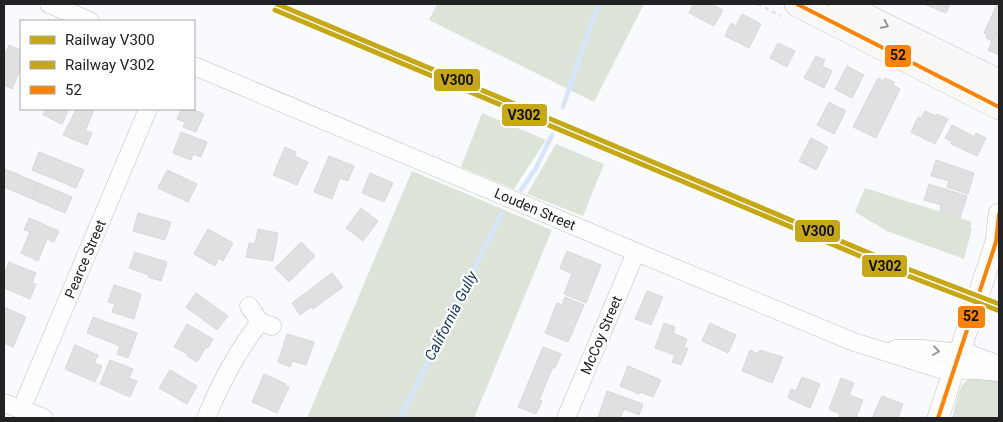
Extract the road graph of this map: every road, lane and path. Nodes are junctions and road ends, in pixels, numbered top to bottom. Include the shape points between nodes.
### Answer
1 (49, 4) edge
2 (797, 4) edge
3 (841, 4) edge
4 (88, 20) edge
5 (195, 66) edge
6 (999, 82) edge
7 (999, 107) edge
8 (148, 110) edge
9 (999, 214) edge
10 (997, 238) edge
11 (636, 252) junction
12 (248, 306) dead end
13 (956, 361) junction
14 (999, 364) edge
15 (996, 379) edge
16 (4, 403) edge
17 (961, 406) dead end
18 (21, 410) junction
19 (44, 418) edge
20 (206, 418) edge
21 (566, 418) edge
22 (938, 418) edge

1 - 4 street
2 - 7 main road
3 -> 6 main road
5 - 11 street, Louden Street
8 - 18 street, Pearce Street
9 - 10 street
10 - 13 street
11 - 13 street, Louden Street via 854,342 940,369
11 - 21 street, McCoy Street
12 - 20 street via 266,324 240,349
13 - 14 street via 970,354
13 - 15 street
13 - 22 street
15 - 17 path
16 - 18 street
18 - 19 street

